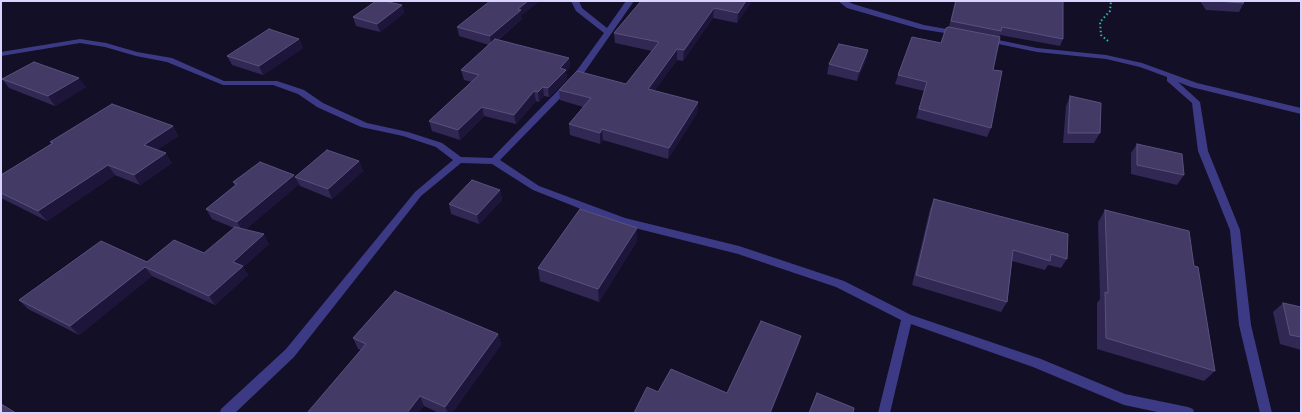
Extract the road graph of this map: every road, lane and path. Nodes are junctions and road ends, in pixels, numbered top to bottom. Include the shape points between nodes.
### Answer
1 (575, 1) edge
2 (630, 1) edge
3 (842, 1) edge
4 (1111, 1) edge
5 (609, 33) junction
6 (967, 35) edge
7 (982, 38) edge
8 (1112, 45) dead end
9 (1, 54) edge
10 (1167, 74) junction
11 (1301, 111) edge
12 (459, 160) junction
13 (494, 161) junction
14 (907, 318) junction
15 (226, 413) edge
16 (884, 413) edge
17 (1188, 413) edge
18 (1266, 413) edge

1 - 5 street via 579,9
2 - 5 street
3 - 6 street via 850,6 923,28
4 - 8 path via 1110,11 1100,22 1101,35
5 - 13 street via 578,75
7 - 10 street via 1037,50 1106,57
9 - 12 street via 80,41 169,60 223,83 274,83 301,92 320,105 364,125 439,145
10 - 11 street via 1194,86
10 - 18 street via 1196,102 1203,151 1235,230 1245,325
12 - 13 street
12 - 15 street via 418,194 290,353
13 - 14 street via 536,188 623,221 739,250 840,284
14 - 16 street
14 - 17 street via 1037,362 1124,399

